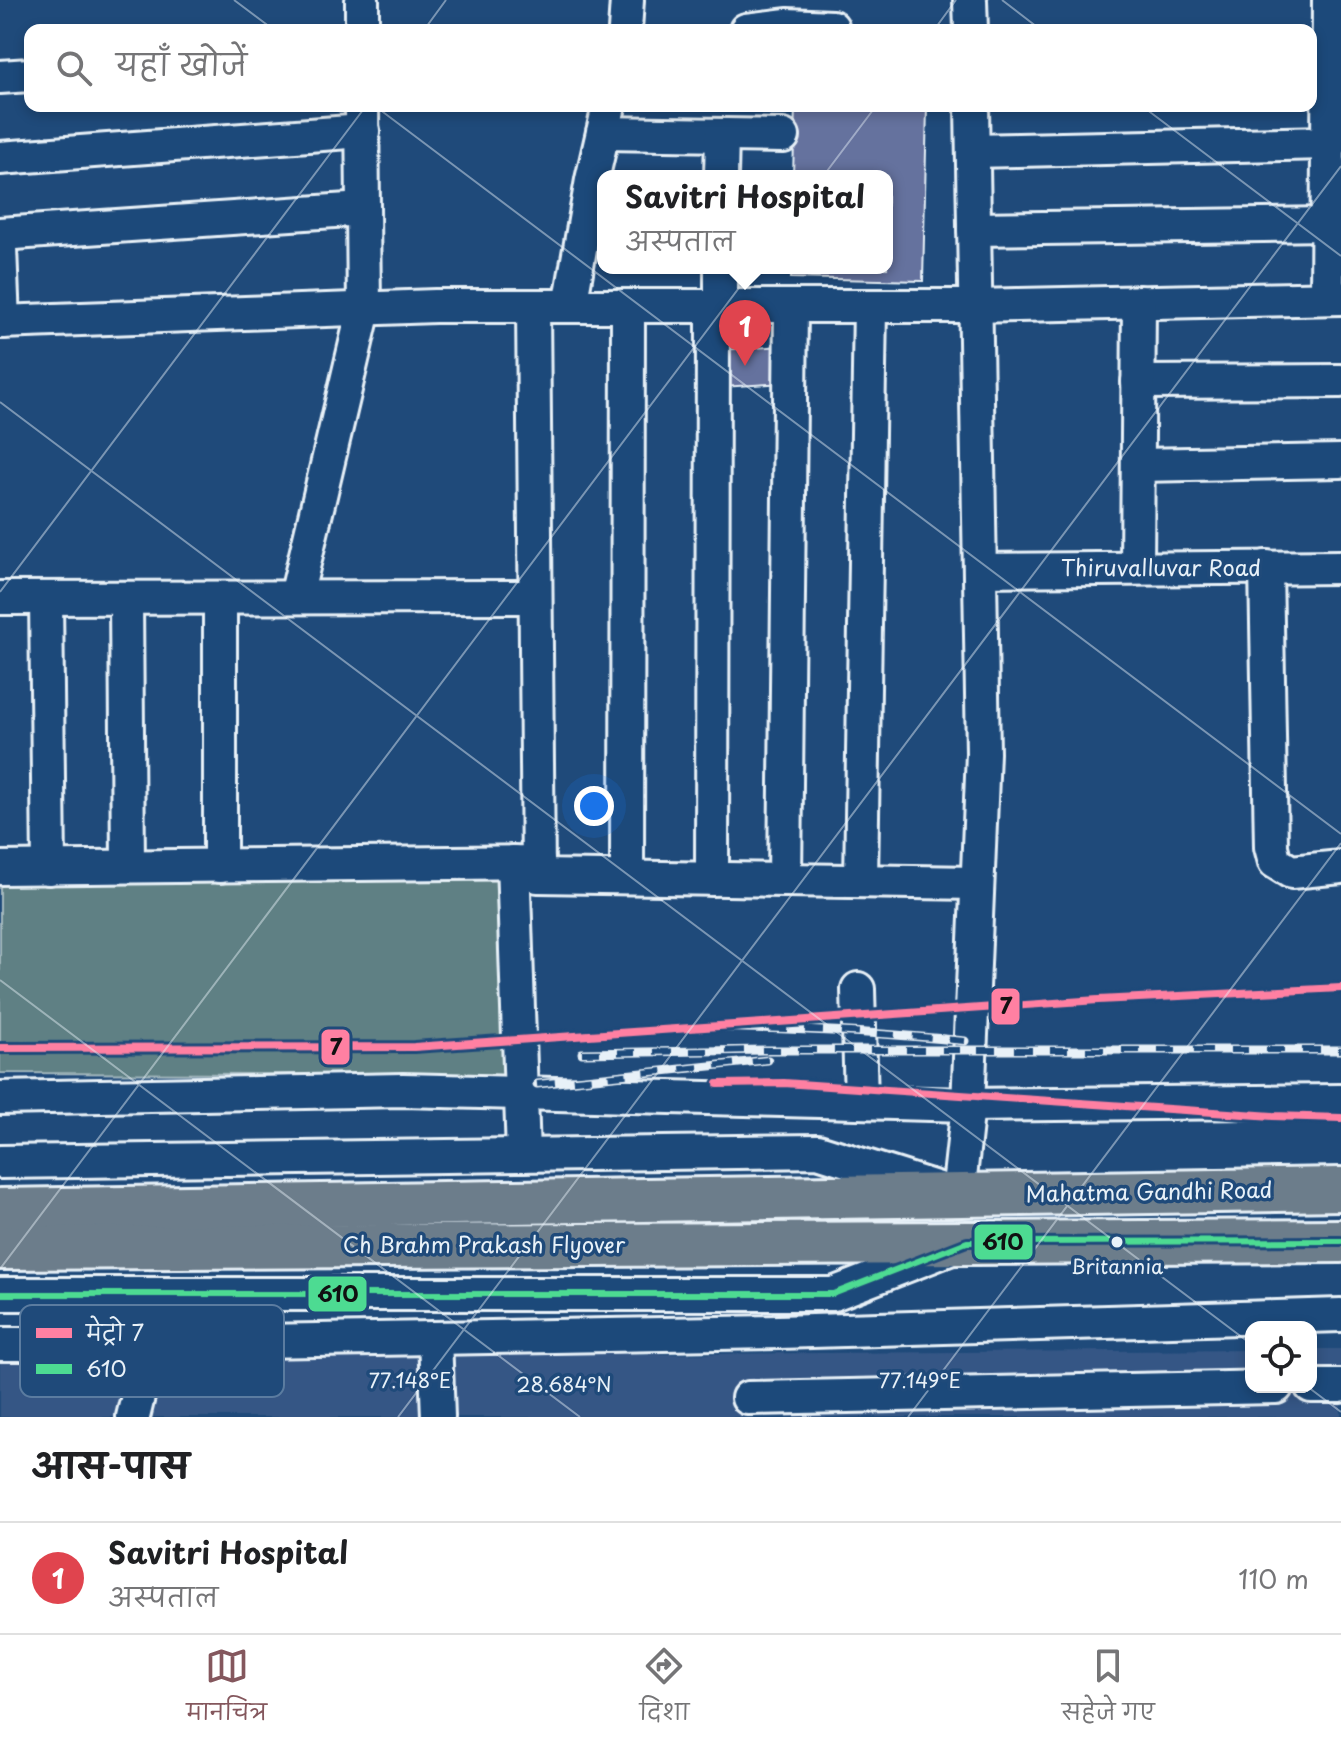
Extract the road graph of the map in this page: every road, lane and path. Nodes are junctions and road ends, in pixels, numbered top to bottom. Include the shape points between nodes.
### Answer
1 (362, 0) edge
2 (627, 0) edge
3 (970, 0) edge
4 (1329, 0) edge
5 (362, 24) edge
6 (625, 24) edge
7 (971, 24) edge
8 (1320, 68) edge
9 (24, 75) edge
10 (0, 77) edge
11 (972, 112) edge
12 (362, 118) edge
13 (606, 119) edge
14 (722, 135) junction
15 (783, 136) dead end
16 (1328, 143) junction
17 (973, 151) junction
18 (0, 158) edge
19 (721, 170) edge
20 (363, 209) junction
21 (1328, 224) junction
22 (974, 229) junction
23 (0, 234) edge
24 (0, 248) edge
25 (720, 274) edge
26 (1334, 298) edge
27 (1139, 302) junction
28 (533, 306) junction
29 (570, 306) junction
30 (628, 306) junction
31 (717, 306) junction
32 (791, 306) junction
33 (870, 306) junction
34 (975, 306) junction
35 (364, 309) junction
36 (1, 322) edge
37 (1341, 381) edge
38 (1138, 382) junction
39 (1341, 461) edge
40 (1138, 465) junction
41 (1266, 567) junction
42 (1341, 567) edge
43 (1137, 568) junction
44 (980, 570) junction
45 (296, 597) junction
46 (535, 597) junction
47 (0, 598) edge
48 (46, 598) junction
49 (126, 598) junction
50 (220, 598) junction
51 (525, 862) junction
52 (128, 866) junction
53 (220, 866) junction
54 (1341, 867) edge
55 (0, 868) edge
56 (49, 868) junction
57 (627, 877) junction
58 (712, 879) junction
59 (785, 880) junction
60 (861, 881) junction
61 (977, 883) junction
62 (858, 989) dead end
63 (521, 1092) junction
64 (0, 1098) edge
65 (1341, 1101) edge
66 (861, 1102) junction
67 (968, 1105) junction
68 (523, 1155) junction
69 (0, 1162) edge
70 (1341, 1189) edge
71 (958, 1195) junction
72 (0, 1210) edge
73 (1341, 1241) edge
74 (967, 1242) junction
75 (0, 1248) edge
76 (0, 1294) edge
77 (56, 1294) junction
78 (661, 1294) junction
79 (64, 1305) edge
80 (1341, 1315) edge
81 (665, 1334) junction
82 (435, 1338) junction
83 (284, 1341) edge
84 (1317, 1386) edge
85 (1341, 1386) edge
86 (1245, 1388) edge
87 (138, 1397) edge
88 (748, 1398) dead end
89 (133, 1417) edge
90 (438, 1417) edge

1 - 5 street
2 - 6 street
3 - 7 street
4 - 8 street
8 - 16 street
9 - 10 street
11 - 17 street
12 - 18 street
12 - 20 street
13 - 14 street
13 - 29 street
14 - 15 street
14 - 19 street
16 - 17 street
16 - 21 street
17 - 22 street
20 - 23 street
20 - 35 street
21 - 22 street
21 - 26 street
22 - 34 street
24 - 36 street
25 - 31 street
26 - 27 street
27 - 34 street
27 - 38 street
28 - 29 street
28 - 35 street
28 - 46 street
29 - 30 street
30 - 31 street
30 - 57 street
31 - 32 street
31 - 58 street
32 - 33 street
32 - 59 street
33 - 34 street
33 - 60 street
34 - 44 street
35 - 36 street
35 - 45 street
37 - 38 street
38 - 40 street
39 - 40 street
40 - 43 street
41 - 42 street, Thiruvalluvar Road
41 - 43 street, Thiruvalluvar Road
41 - 54 street via 1271,847 1275,862 1291,872
43 - 44 street, Thiruvalluvar Road
44 - 61 street via 983,753
45 - 46 street
45 - 50 street
46 - 51 street
47 - 48 street
48 - 49 street
48 - 56 street
49 - 50 street
49 - 52 street
50 - 53 street
51 - 53 street
51 - 57 street via 538,876
51 - 63 street
52 - 53 street
52 - 56 street
55 - 56 street
57 - 58 street
58 - 59 street
59 - 60 street
60 - 61 street
61 - 67 street
62 - 66 street
63 - 64 street
63 - 66 street
63 - 68 street
65 - 67 street
66 - 67 street
67 - 71 street
68 - 69 street
68 - 71 street via 818,1151
70 - 71 main road, Mahatma Gandhi Road
71 - 72 main road, Ch Brahm Prakash Flyover
73 - 74 main road
74 - 75 main road, Ch Brahm Prakash Flyover
74 - 78 street via 833,1294
76 - 77 street
77 - 78 street
77 - 79 street
78 - 81 street
80 - 81 street
81 - 82 street
82 - 83 street
82 - 90 street
84 - 85 street
86 - 88 street
87 - 89 street

